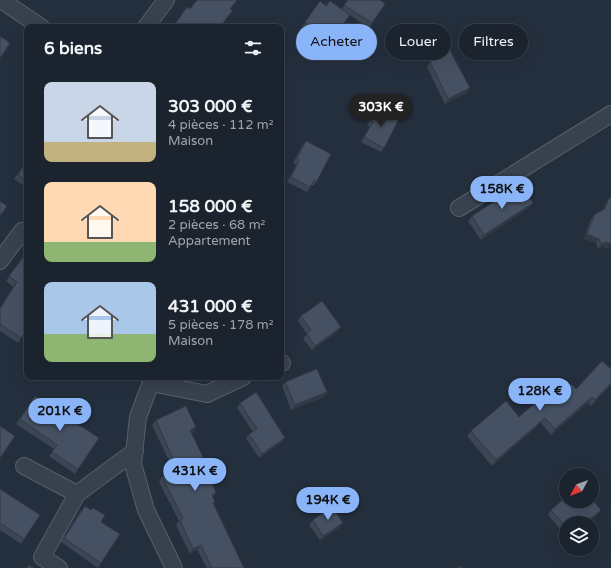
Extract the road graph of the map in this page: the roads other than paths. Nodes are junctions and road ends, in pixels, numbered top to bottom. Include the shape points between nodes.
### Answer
1 (1, 0) edge
2 (166, 0) edge
3 (37, 24) edge
4 (148, 24) edge
5 (611, 114) edge
6 (458, 208) dead end
7 (24, 233) edge
8 (0, 261) edge
9 (152, 380) edge
10 (236, 380) edge
11 (135, 451) junction
12 (24, 466) dead end
13 (77, 494) junction
14 (59, 568) edge
15 (174, 568) edge

1 - 3 street
2 - 4 street
5 - 6 street
7 - 8 street via 22,231
9 - 10 street via 207,394
9 - 11 street via 138,417
11 - 13 street
11 - 15 street via 133,464 146,510
12 - 13 street
13 - 14 street via 42,557

